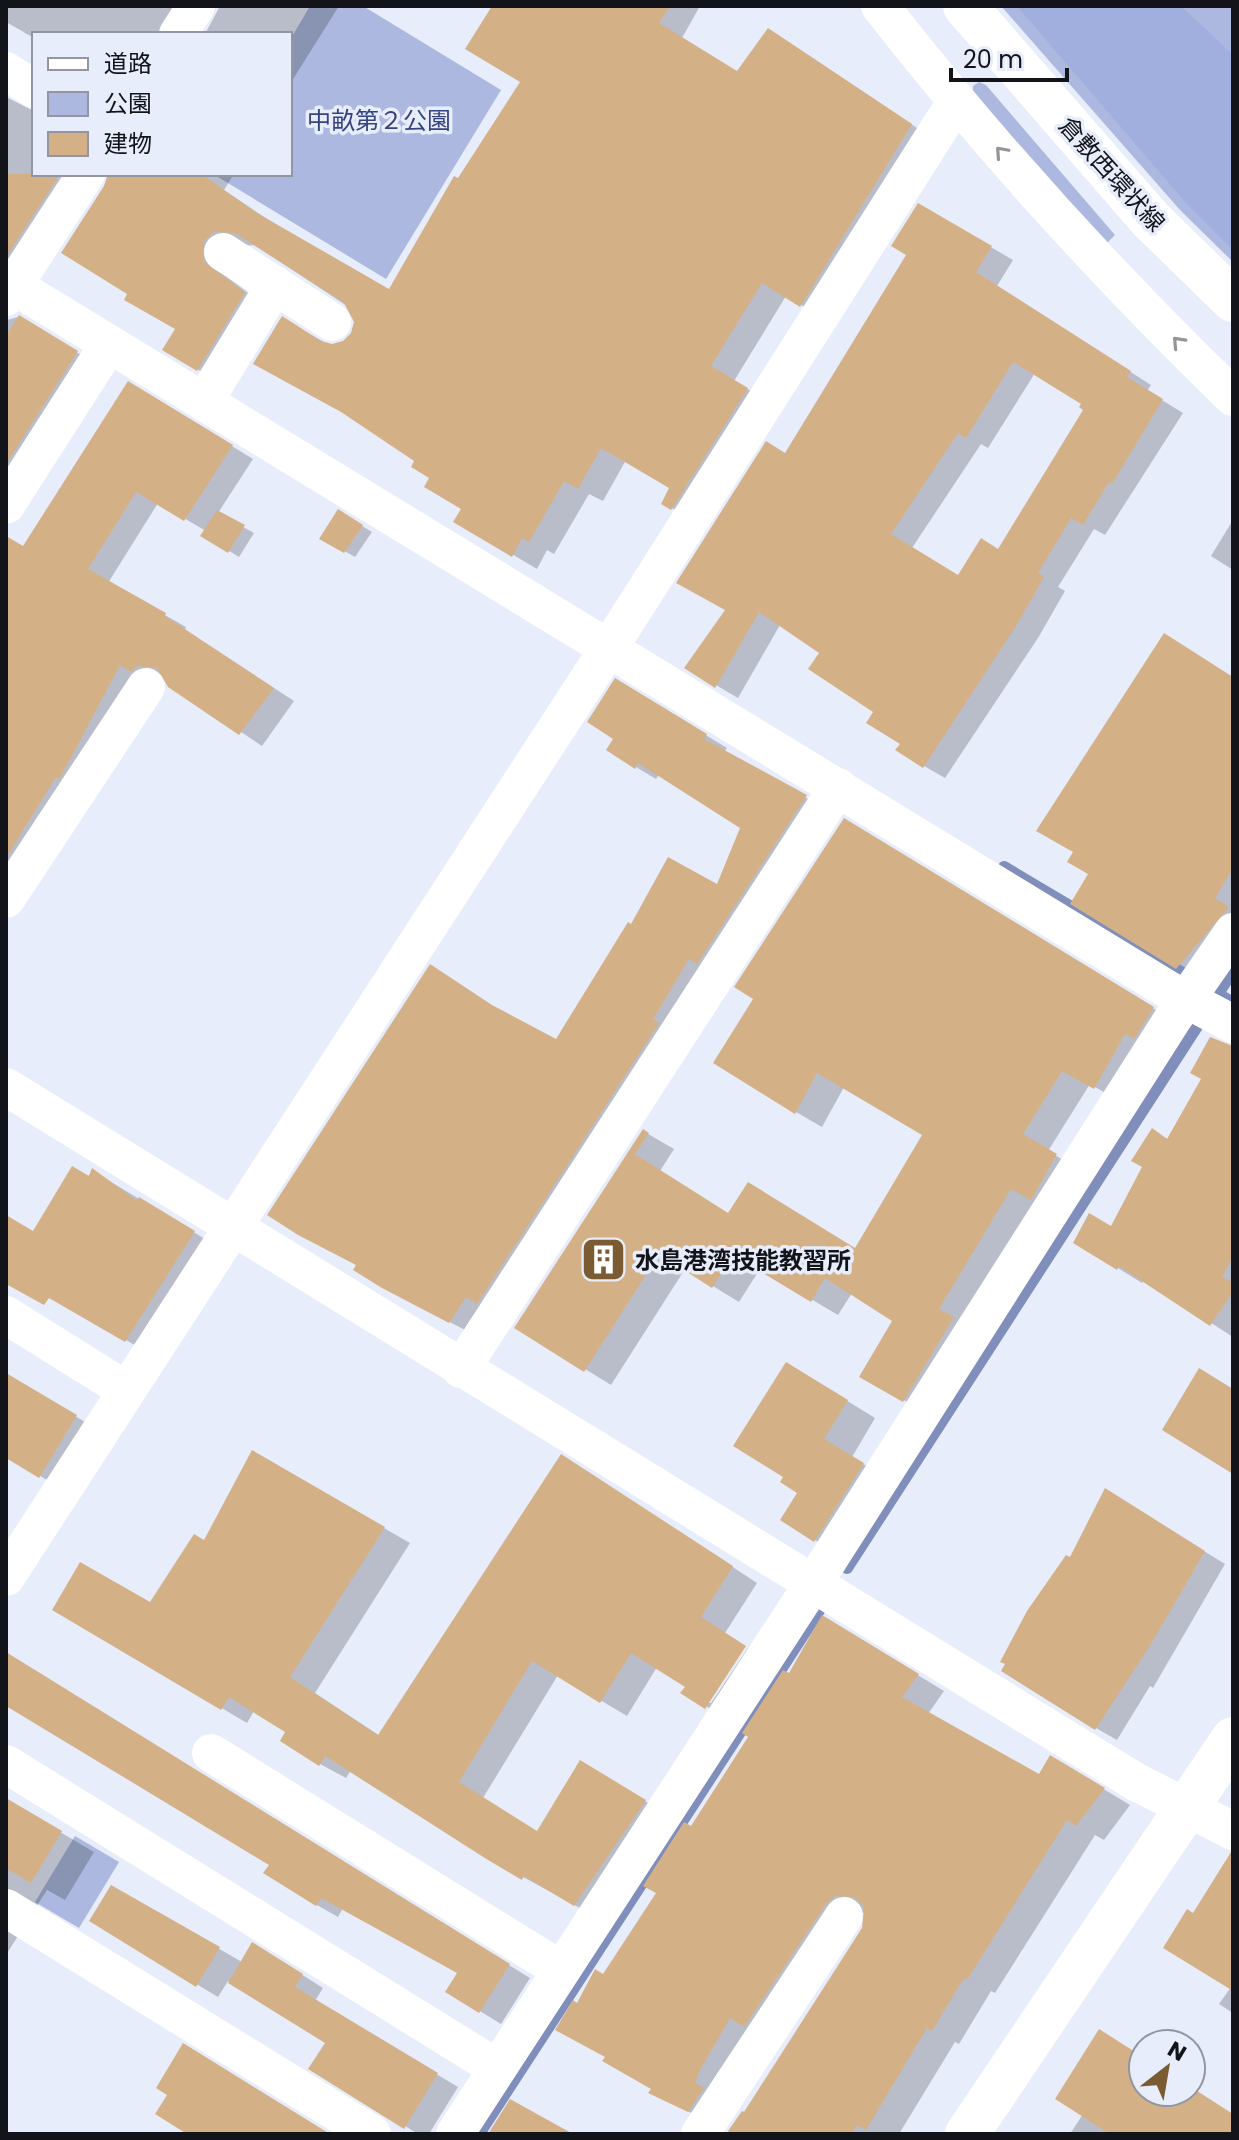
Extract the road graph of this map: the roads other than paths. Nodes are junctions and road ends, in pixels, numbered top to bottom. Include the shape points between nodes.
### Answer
1 (196, 6) edge
2 (880, 6) edge
3 (965, 6) edge
4 (179, 32) edge
5 (6, 71) edge
6 (32, 88) edge
7 (956, 102) junction
8 (85, 176) edge
9 (223, 252) dead end
10 (14, 281) edge
11 (275, 285) junction
12 (1233, 300) edge
13 (332, 322) dead end
14 (109, 344) junction
15 (211, 391) junction
16 (1233, 397) edge
17 (6, 505) edge
18 (617, 635) junction
19 (146, 687) dead end
20 (838, 787) junction
21 (6, 899) edge
22 (1233, 932) edge
23 (1206, 1001) edge
24 (6, 1088) edge
25 (231, 1228) junction
26 (6, 1315) edge
27 (461, 1369) junction
28 (126, 1390) junction
29 (6, 1577) edge
30 (812, 1583) junction
31 (1233, 1739) edge
32 (211, 1753) dead end
33 (6, 1764) edge
34 (1186, 1808) junction
35 (1233, 1831) edge
36 (6, 1908) edge
37 (844, 1916) dead end
38 (561, 1970) junction
39 (497, 2068) junction
40 (372, 2134) edge
41 (455, 2134) edge
42 (700, 2134) edge
43 (967, 2134) edge

1 - 4 street
2 - 7 street
3 - 12 street, 倉敷西環状線 via 1151,220
5 - 6 street
16 -> 7 street via 1080,240
7 - 18 street
8 - 10 street
9 - 11 street
10 - 14 street
11 - 13 street
11 - 15 street
14 - 15 street
14 - 17 street
15 - 18 street
18 - 20 street
18 - 25 street
19 - 21 street
20 - 23 street
20 - 27 street
22 - 23 street
23 - 30 street
24 - 25 street
25 - 27 street
25 - 28 street
26 - 28 street
27 - 30 street
28 - 29 street
30 - 34 street
30 - 38 street
31 - 34 street
32 - 38 street
33 - 39 street
34 - 35 street
34 - 43 street
36 - 40 street
37 - 42 street
38 - 39 street
39 - 41 street

